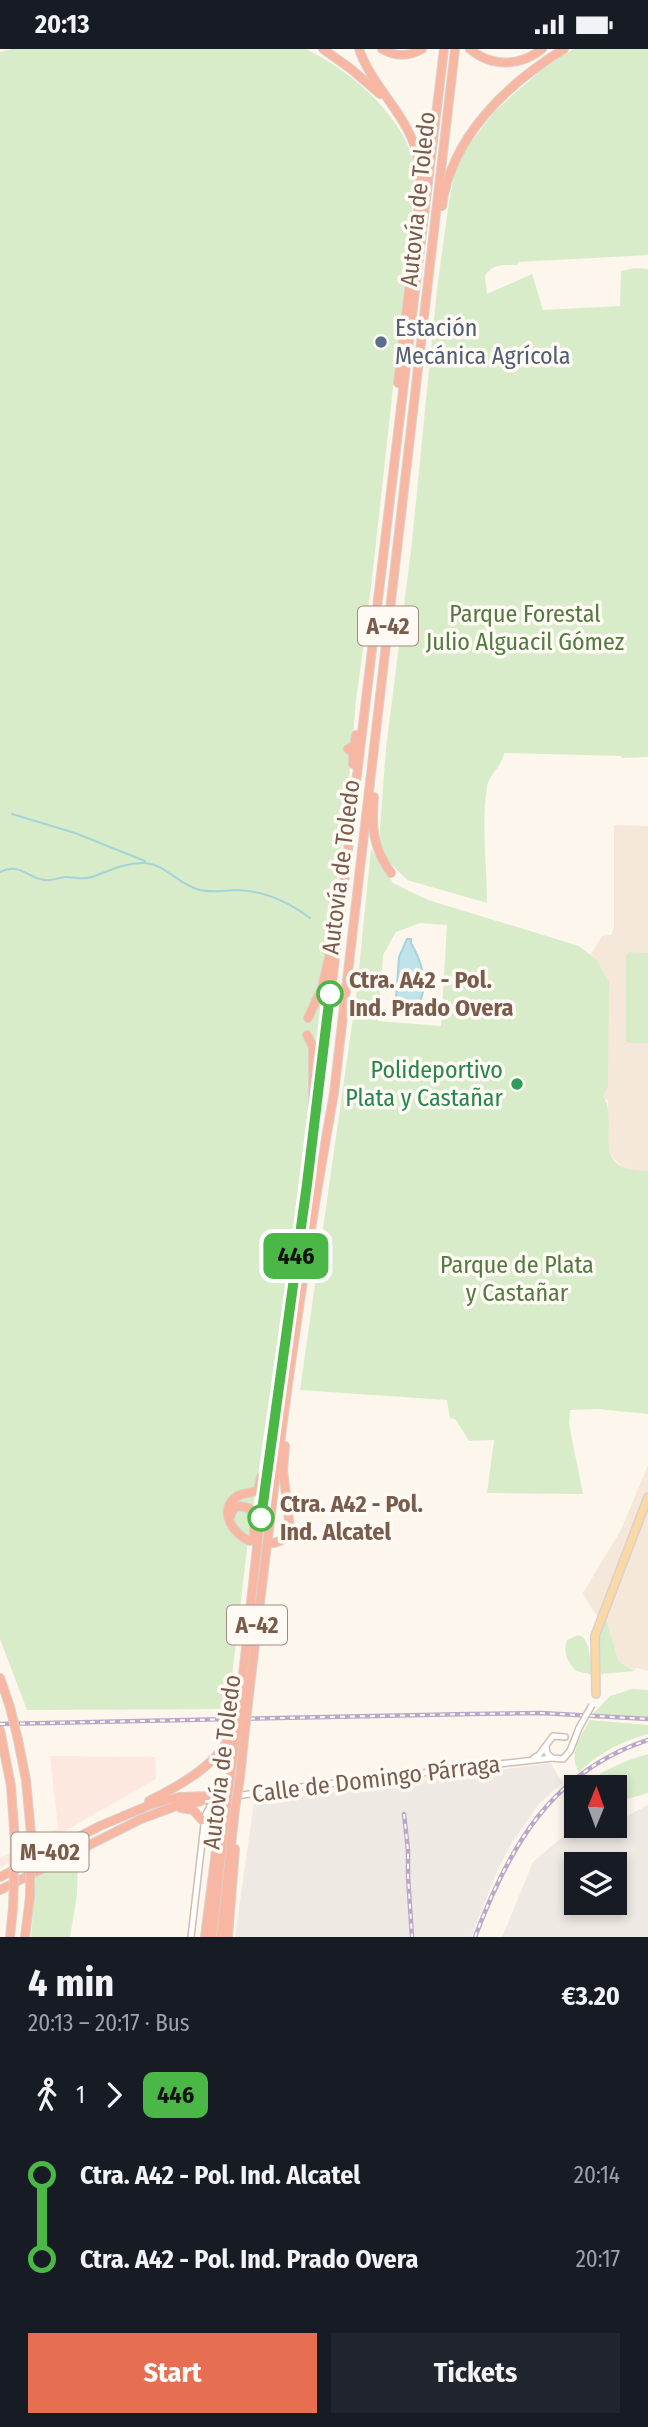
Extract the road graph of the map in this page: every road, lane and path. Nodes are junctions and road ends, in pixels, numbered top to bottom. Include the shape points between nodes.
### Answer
1 (323, 49) edge
2 (359, 49) edge
3 (382, 49) edge
4 (422, 49) edge
5 (444, 49) edge
6 (455, 49) edge
7 (470, 49) edge
8 (542, 49) edge
9 (564, 49) edge
10 (390, 103) junction
11 (432, 257) junction
12 (397, 431) junction
13 (373, 766) junction
14 (391, 873) dead end
15 (344, 889) junction
16 (308, 1018) dead end
17 (307, 1035) dead end
18 (315, 1125) junction
19 (291, 1370) junction
20 (271, 1444) junction
21 (286, 1492) junction
22 (273, 1496) junction
23 (648, 1497) edge
24 (229, 1520) junction
25 (250, 1541) dead end
26 (273, 1543) dead end
27 (254, 1569) junction
28 (0, 1678) edge
29 (596, 1695) joint
30 (240, 1711) junction
31 (579, 1728) junction
32 (238, 1729) junction
33 (0, 1730) edge
34 (565, 1737) junction
35 (546, 1747) junction
36 (571, 1747) junction
37 (552, 1758) junction
38 (531, 1759) junction
39 (192, 1796) junction
40 (212, 1798) junction
41 (201, 1801) junction
42 (164, 1810) junction
43 (229, 1812) junction
44 (203, 1818) junction
45 (234, 1820) junction
46 (100, 1826) junction
47 (0, 1877) edge
48 (223, 1878) junction
49 (0, 1890) edge
50 (10, 1937) edge
51 (25, 1937) edge
52 (191, 1937) edge
53 (205, 1937) edge
54 (212, 1937) edge
55 (221, 1937) edge
56 (228, 1937) edge

1 - 10 highway
2 - 10 highway
3 - 4 highway via 405,55
5 - 12 highway, Autovía de Toledo / A-42
6 - 11 highway, Autovía de Toledo / A-42
7 - 8 highway via 492,63 506,63
9 - 11 highway via 505,95 461,149 447,180
10 - 12 highway via 414,143 421,187 395,412
11 - 13 highway, Autovía de Toledo / A-42
12 - 15 highway, Autovía de Toledo / A-42 via 370,660 363,678 355,742 348,749 354,756 354,797
13 - 14 highway via 373,834
13 - 19 highway, Autovía de Toledo / A-42 via 334,1093
15 - 16 highway via 324,980
15 - 18 highway, Autovía de Toledo / A-42
17 - 18 highway via 313,1047
18 - 20 highway, Autovía de Toledo / A-42
19 - 21 highway via 283,1471
19 - 22 highway, Autovía de Toledo / A-42
20 - 24 highway via 258,1490 234,1499
20 - 27 highway, Autovía de Toledo / A-42
21 - 22 highway via 280,1490
21 - 26 highway via 290,1529 287,1537
22 - 30 highway, Autovía de Toledo / A-42
23 - 29 main road via 596,1636
24 - 25 highway via 236,1533
24 - 27 highway via 238,1506 253,1513
27 - 30 highway, Autovía de Toledo / A-42
28 - 51 highway, bridge via 26,1780 31,1834
29 - 31 street, bridge
30 - 32 highway, Autovía de Toledo / A-42, bridge
30 - 32 highway, bridge
31 - 34 street
31 - 36 street
32 - 43 highway, Autovía de Toledo / A-42, bridge
32 - 46 highway via 190,1778
33 - 50 highway, bridge via 11,1786 15,1843
34 - 35 street via 552,1736
34 - 36 street
35 - 37 street
35 - 38 street, Calle de Domingo Párraga
36 - 37 street via 563,1759
37 - 38 street, Calle de Domingo Párraga
38 - 40 street, Calle de Domingo Párraga
39 - 40 highway
39 - 41 highway
39 - 46 highway, M-402 via 161,1801
40 - 41 street
40 - 44 street
41 - 42 highway, M-402
41 - 44 street
42 - 44 highway via 189,1808
42 - 49 highway, M-402
43 - 45 highway, Autovía de Toledo / A-42
43 - 48 highway, Autovía de Toledo / A-42
43 - 53 highway via 219,1832
44 - 52 street
45 - 48 highway, Autovía de Toledo / A-42
45 - 56 highway
46 - 47 highway, M-402
48 - 54 highway, Autovía de Toledo / A-42
48 - 55 highway, Autovía de Toledo / A-42

